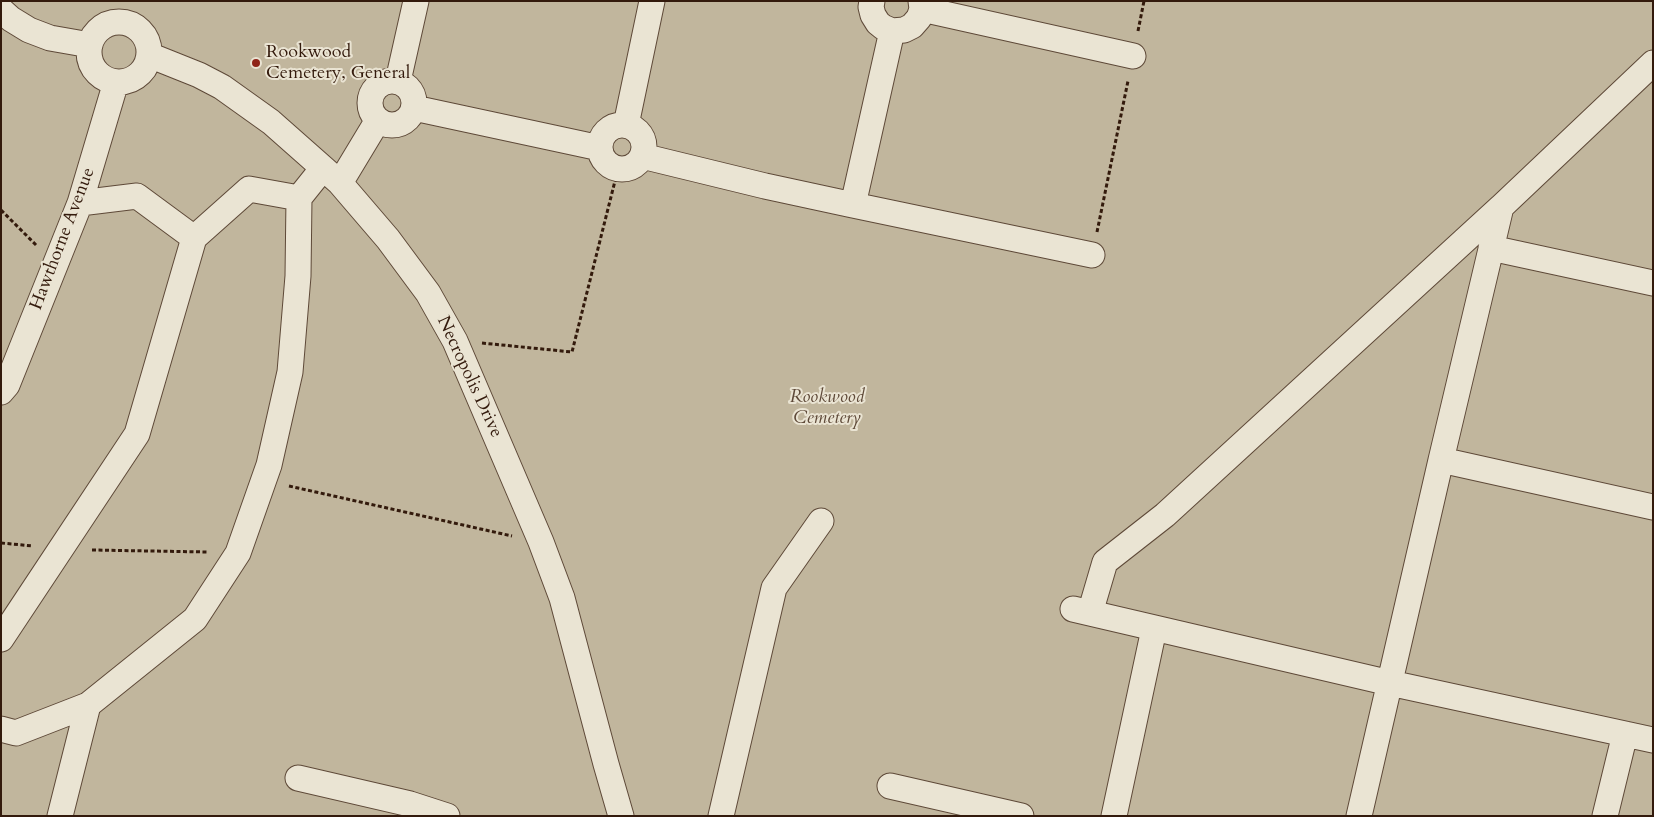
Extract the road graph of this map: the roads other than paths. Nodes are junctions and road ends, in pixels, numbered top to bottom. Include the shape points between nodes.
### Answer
1 (416, 1) edge
2 (652, 1) edge
3 (872, 1) edge
4 (921, 5) edge
5 (1, 10) edge
6 (126, 12) edge
7 (892, 31) junction
8 (90, 45) junction
9 (149, 55) junction
10 (1133, 56) road end
11 (1653, 63) edge
12 (116, 82) junction
13 (398, 82) junction
14 (414, 108) junction
15 (378, 120) junction
16 (626, 125) junction
17 (600, 148) junction
18 (642, 156) junction
19 (331, 176) junction
20 (299, 198) junction
21 (80, 203) junction
22 (853, 205) junction
23 (1501, 207) junction
24 (194, 238) junction
25 (1491, 248) junction
26 (1092, 255) road end
27 (1653, 283) edge
28 (1, 392) edge
29 (1441, 460) junction
30 (1653, 507) edge
31 (821, 520) dead end
32 (1154, 629) junction
33 (1, 639) edge
34 (1390, 683) junction
35 (88, 705) junction
36 (1, 728) edge
37 (1625, 734) junction
38 (1653, 740) edge
39 (298, 778) dead end
40 (890, 786) dead end
41 (60, 816) edge
42 (447, 816) edge
43 (621, 816) edge
44 (721, 816) edge
45 (1021, 816) edge
46 (1114, 816) edge
47 (1359, 816) edge
48 (1606, 816) edge

1 - 13 street
2 - 16 street
3 - 7 street via 873,15 878,23
4 - 7 street via 919,18 912,26
4 - 10 street
5 - 8 street via 29,30 50,38
6 - 8 street via 117,22 100,29
6 - 9 street via 146,38
7 - 22 street
8 - 12 street via 92,65 106,79
9 - 12 street via 147,64 134,78
9 - 19 street, Necropolis Drive via 222,87 270,122
11 - 23 street
12 - 21 street, Hawthorne Avenue
13 - 14 street via 409,89
13 - 15 street via 383,83 372,93 370,108
14 - 15 street via 411,115 399,124 391,126
14 - 17 street
15 - 19 street
16 - 17 street via 611,128 604,134
16 - 18 street via 642,139
17 - 18 street via 606,162 618,169 630,167
18 - 22 street
19 - 20 street
19 - 43 street, Necropolis Drive via 388,239 428,293 455,340 562,598
20 - 24 street via 249,189
20 - 35 street via 298,276 290,372 269,465 238,553 195,619
21 - 24 street via 137,196
21 - 28 street, Hawthorne Avenue
22 - 26 street
23 - 25 street
23 - 32 street via 1165,514 1105,562 1081,611
24 - 33 street via 137,434
25 - 27 street
25 - 29 street
29 - 30 street
29 - 34 street
31 - 44 street via 774,588
32 - 34 street
32 - 46 street
34 - 37 street
34 - 47 street
35 - 36 street via 16,733
35 - 41 street
37 - 38 street
37 - 48 street
39 - 42 street
40 - 45 street

